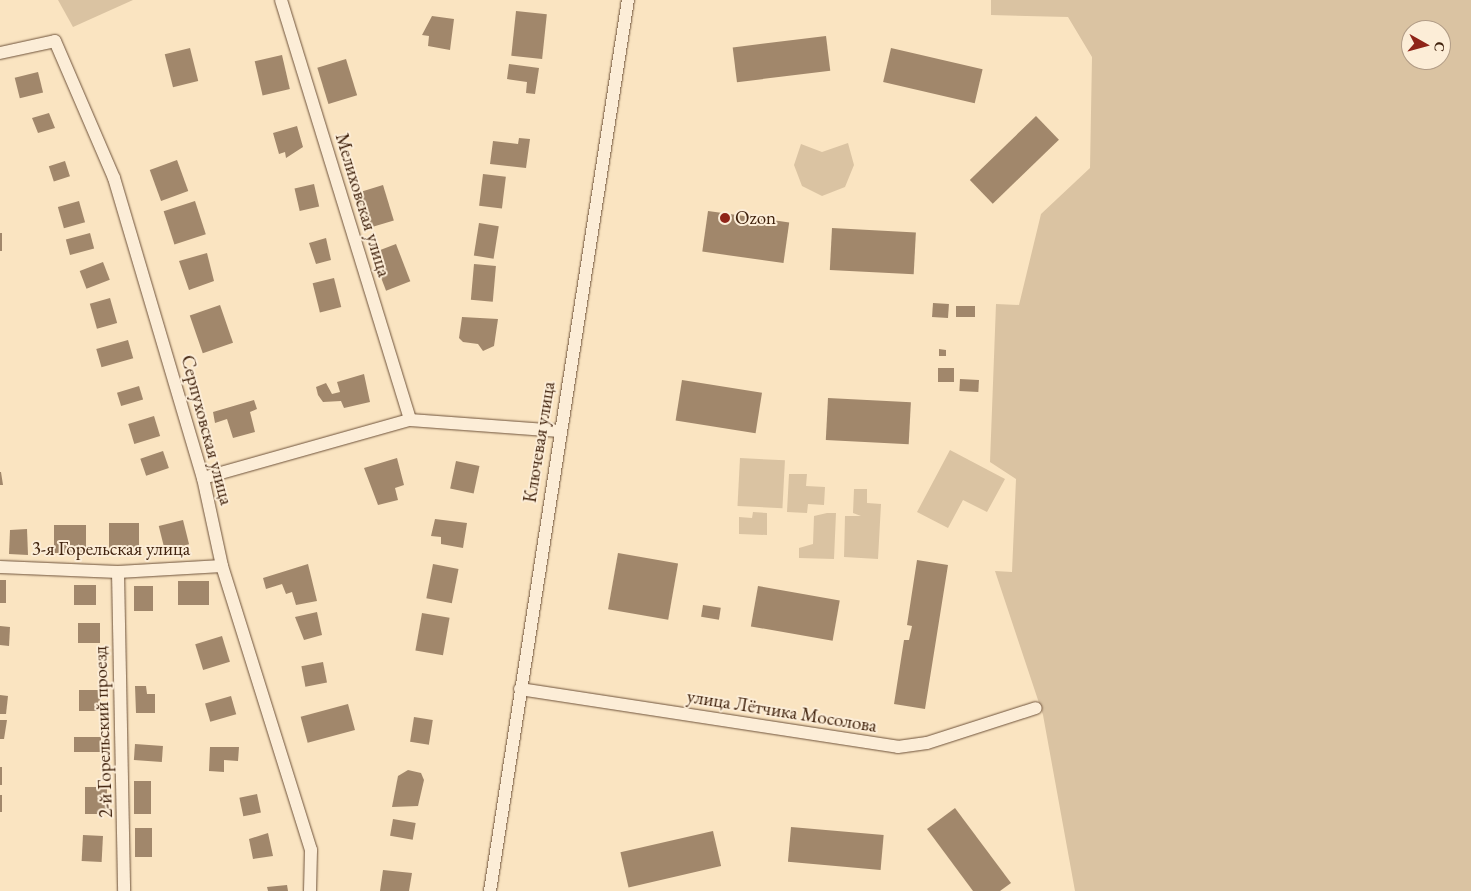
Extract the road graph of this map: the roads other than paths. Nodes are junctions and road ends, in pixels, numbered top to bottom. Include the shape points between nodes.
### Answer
1 (281, 0) edge
2 (628, 0) edge
3 (0, 53) edge
4 (410, 420) junction
5 (560, 431) junction
6 (203, 478) junction
7 (222, 566) junction
8 (0, 567) edge
9 (118, 572) junction
10 (520, 688) junction
11 (1036, 708) dead end
12 (124, 891) edge
13 (310, 891) edge
14 (490, 891) edge

1 - 4 street, Мелиховская улица
2 - 5 street, Ключевая улица
3 - 6 street, Серпуховская улица via 56,41 114,178
4 - 5 street
4 - 6 street
5 - 10 street, Ключевая улица
6 - 7 street, Серпуховская улица
7 - 9 street, 3-я Горельская улица
7 - 13 street, Серпуховская улица via 311,850
8 - 9 street, 3-я Горельская улица
9 - 12 street, 2-й Горельский проезд
10 - 11 street, улица Лётчика Мосолова via 898,747 927,743
10 - 14 street, Ключевая улица

